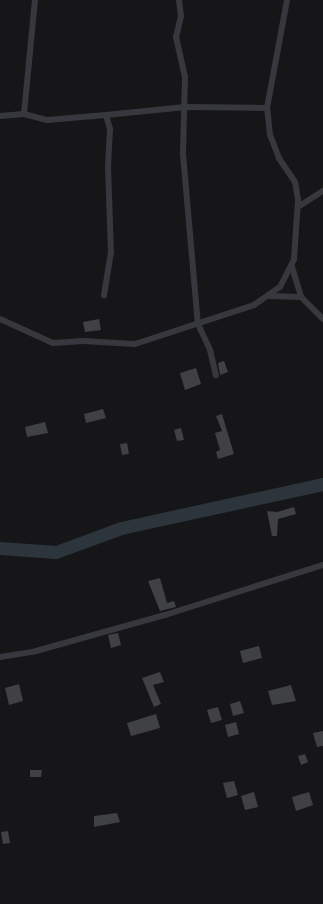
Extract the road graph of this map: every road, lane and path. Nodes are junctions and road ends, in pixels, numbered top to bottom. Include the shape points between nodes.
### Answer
1 (35, 0) edge
2 (179, 0) edge
3 (287, 0) edge
4 (186, 107) junction
5 (267, 108) junction
6 (24, 114) junction
7 (106, 115) junction
8 (0, 116) edge
9 (323, 191) edge
10 (298, 207) junction
11 (292, 267) junction
12 (104, 295) dead end
13 (270, 296) junction
14 (301, 297) junction
15 (0, 319) edge
16 (323, 319) edge
17 (198, 324) junction
18 (216, 375) dead end
19 (323, 564) edge
20 (0, 657) edge

1 - 6 street
2 - 4 street via 180,16 176,37 185,77
3 - 5 street
4 - 5 street
4 - 7 street
4 - 17 street via 183,154
5 - 10 street via 270,135 279,158 295,182
6 - 7 street via 47,120
6 - 8 street
7 - 12 street via 110,129 108,175 111,252
9 - 10 street
10 - 11 street
11 - 13 street
11 - 14 street
13 - 14 street
13 - 17 street via 254,305
14 - 16 street
15 - 17 street via 58,344 83,341 135,344
17 - 18 street via 210,350
19 - 20 street via 164,615 36,651

